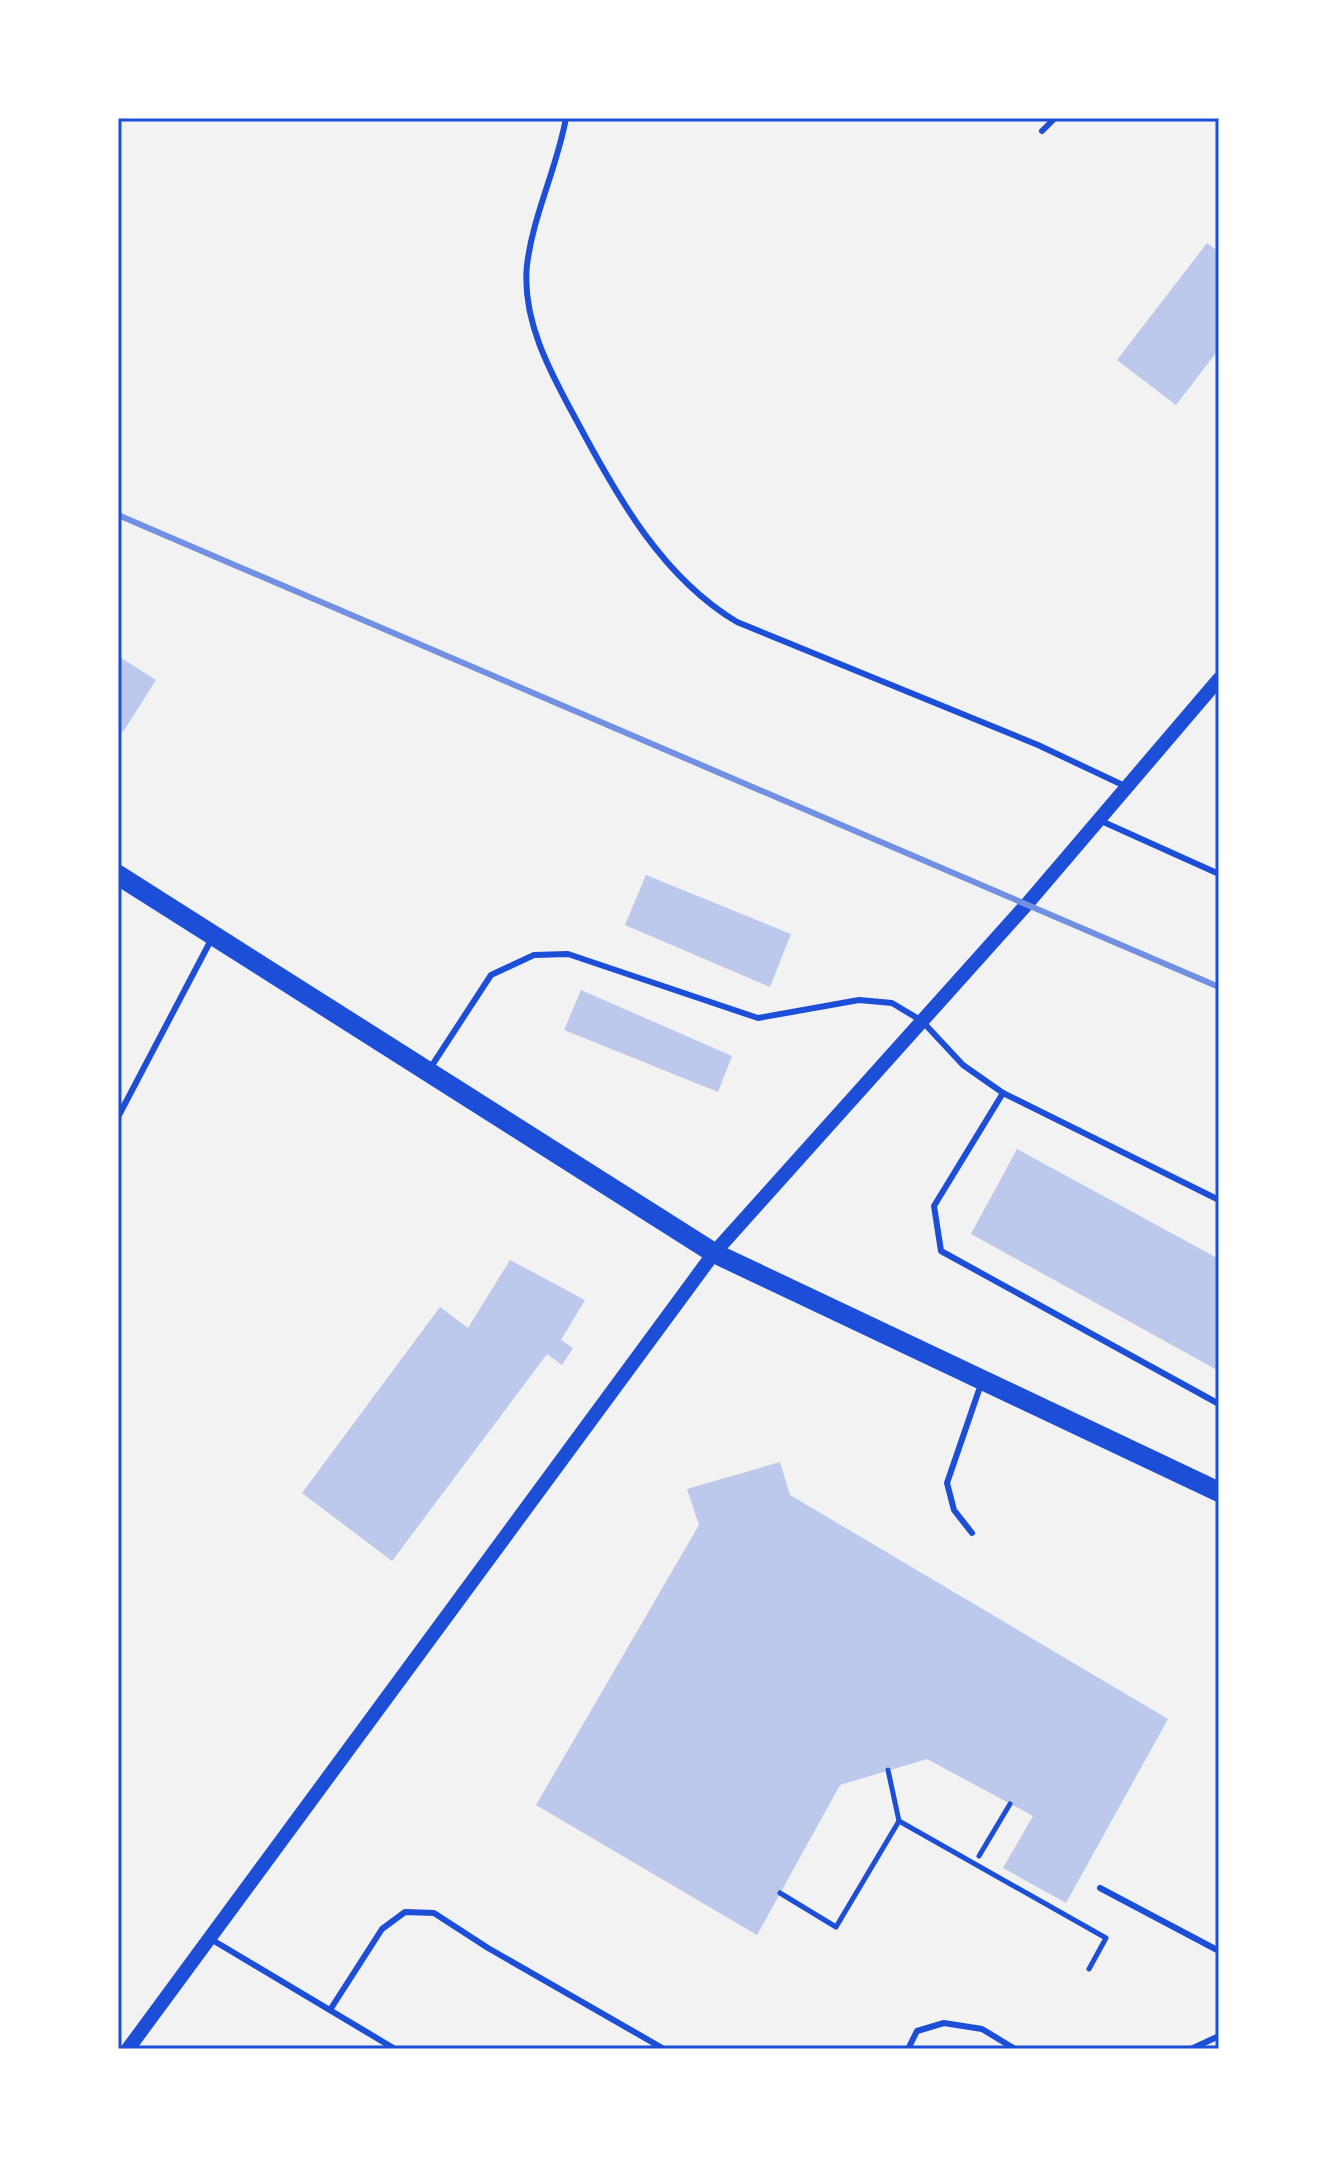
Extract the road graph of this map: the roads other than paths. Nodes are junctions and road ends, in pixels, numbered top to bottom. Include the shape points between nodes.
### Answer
1 (566, 118) edge
2 (1055, 118) edge
3 (1042, 131) dead end
4 (1219, 679) edge
5 (1127, 787) junction
6 (1099, 820) junction
7 (1219, 874) edge
8 (118, 875) edge
9 (213, 937) junction
10 (922, 1021) junction
11 (427, 1073) junction
12 (1003, 1093) junction
13 (118, 1117) edge
14 (1219, 1200) edge
15 (714, 1253) junction
16 (982, 1380) junction
17 (1219, 1404) edge
18 (1219, 1492) edge
19 (972, 1533) dead end
20 (1100, 1888) dead end
21 (209, 1938) junction
22 (1219, 1951) edge
23 (330, 2010) junction
24 (1219, 2036) edge
25 (128, 2049) edge
26 (395, 2049) edge
27 (664, 2049) edge
28 (908, 2049) edge
29 (1015, 2049) edge
30 (1191, 2049) edge

1 - 5 lane via 527,266 528,305 564,398 621,503 670,566 737,622 1038,745
2 - 3 lane
4 - 5 street
5 - 6 street
6 - 7 lane
6 - 10 street
8 - 9 main road
9 - 11 main road
9 - 13 lane
10 - 11 lane via 892,1003 859,1000 758,1018 568,954 534,955 491,975
10 - 12 lane via 963,1065
10 - 15 street
11 - 15 main road
12 - 14 lane
12 - 17 lane via 934,1206 941,1251
15 - 16 main road
15 - 21 street
16 - 18 main road
16 - 19 lane via 947,1483 954,1510
20 - 22 lane
21 - 23 lane
21 - 25 street
23 - 26 lane
23 - 27 lane via 382,1929 405,1912 434,1913
24 - 30 lane
28 - 29 lane via 917,2031 944,2023 982,2029

